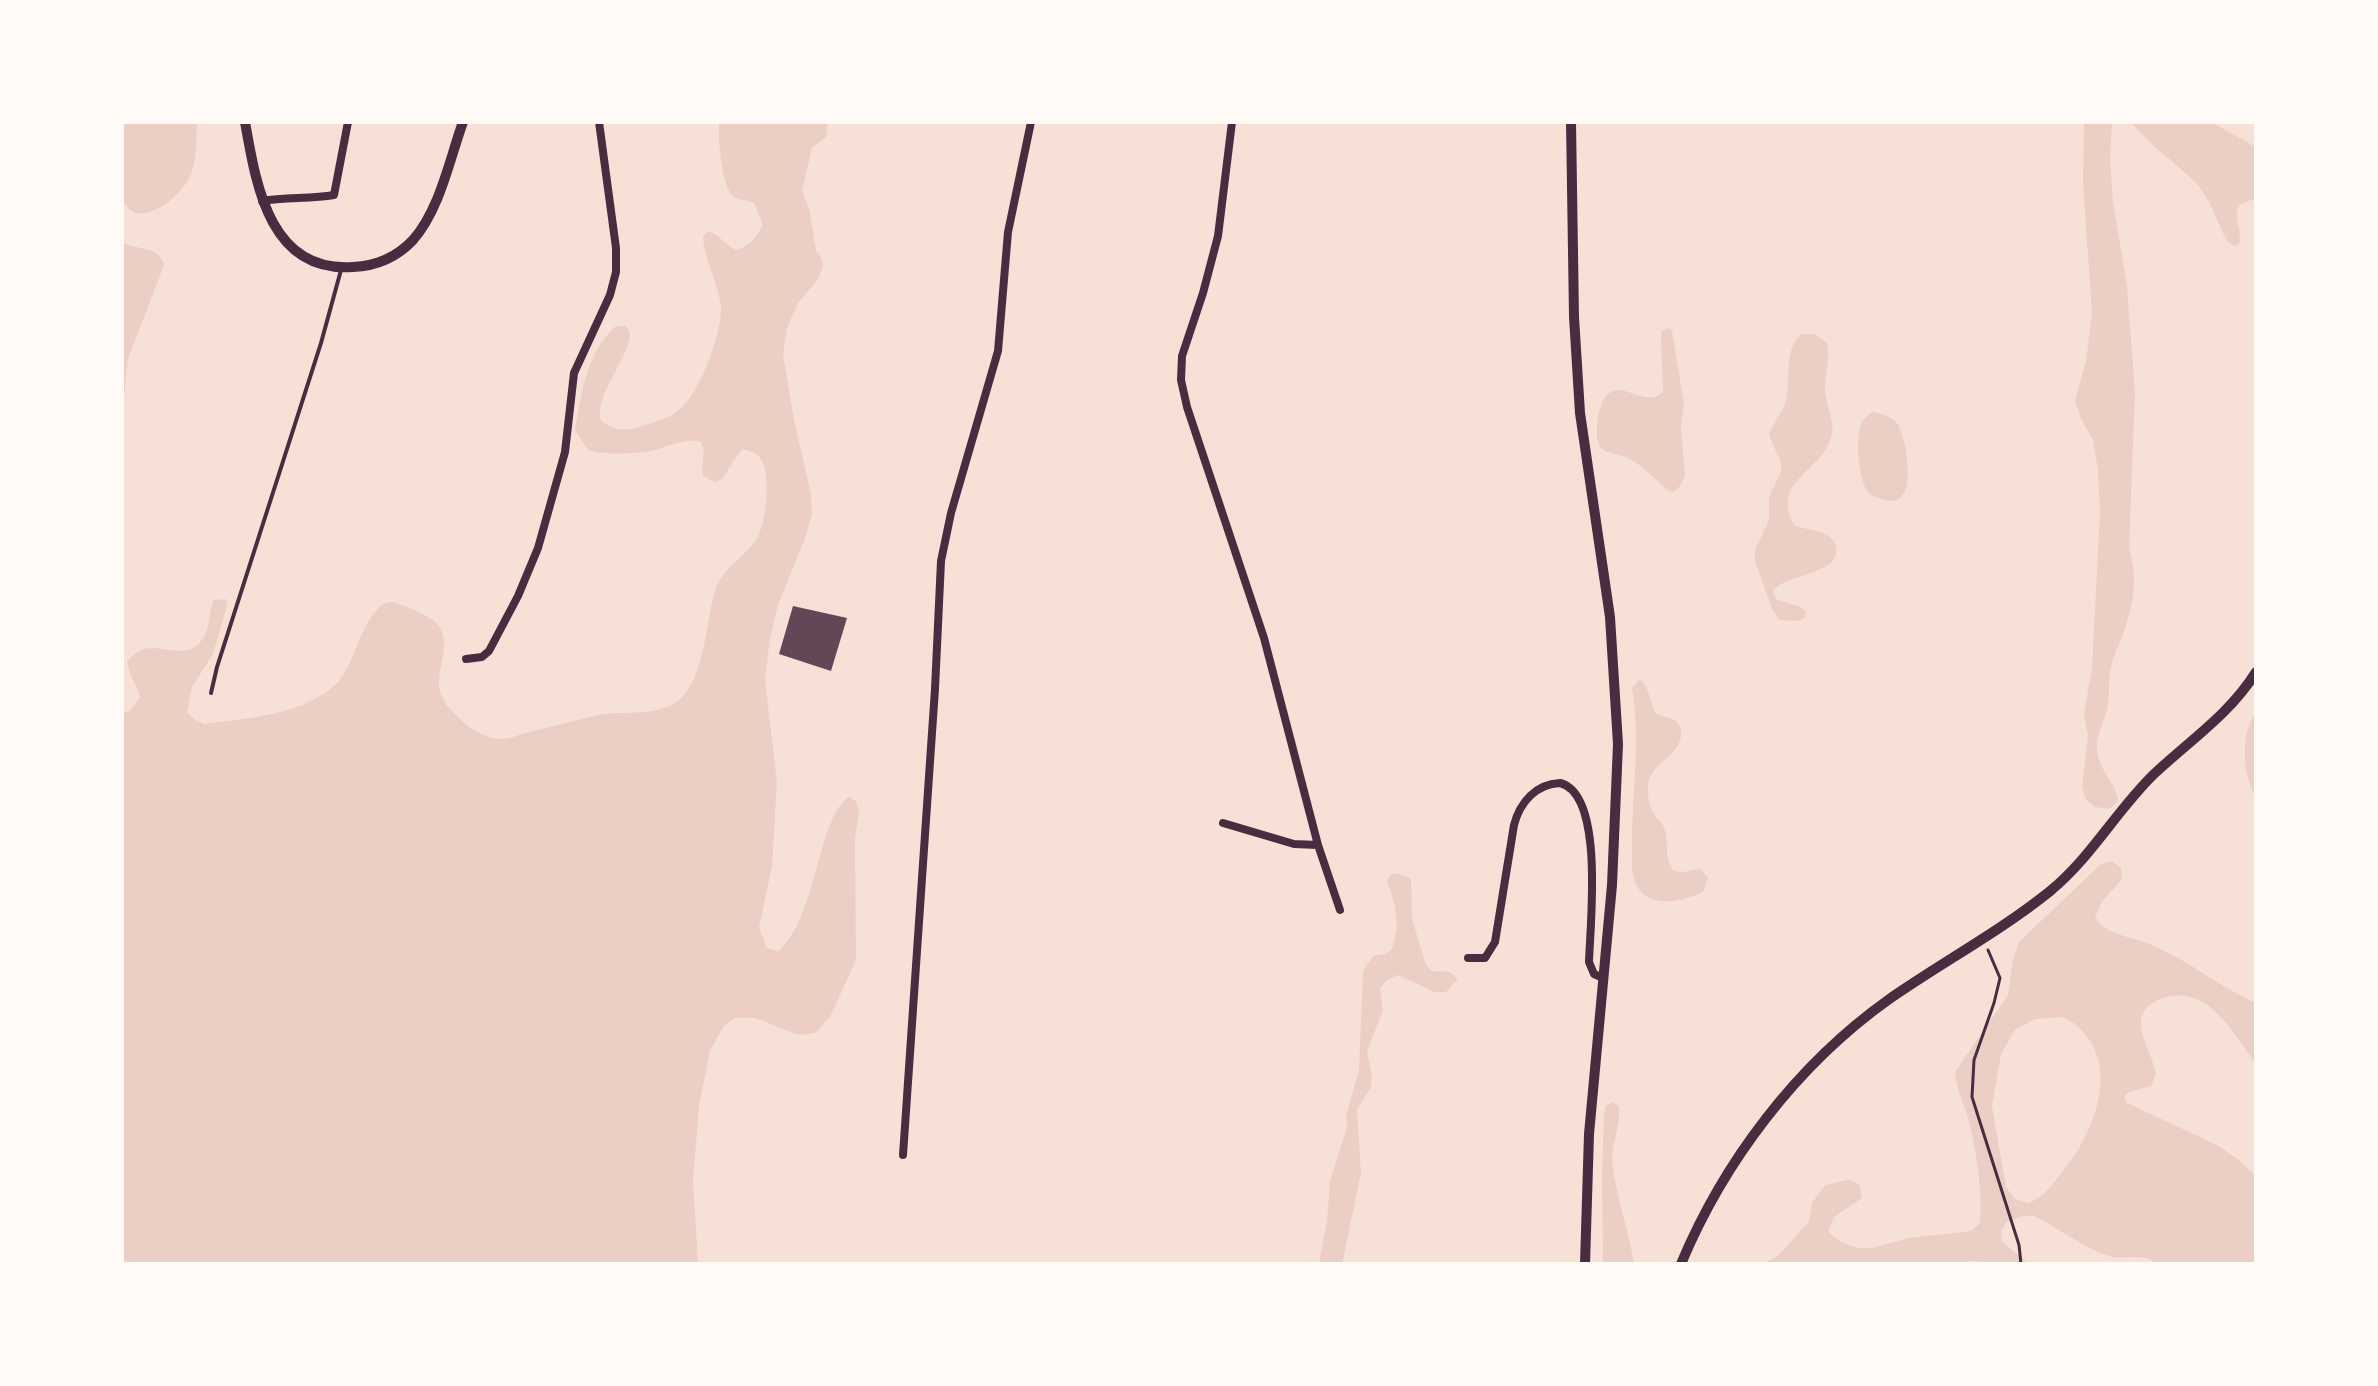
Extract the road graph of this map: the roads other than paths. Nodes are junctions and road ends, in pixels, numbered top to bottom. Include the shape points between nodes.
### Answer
1 (245, 122) edge
2 (348, 122) edge
3 (463, 122) edge
4 (599, 122) edge
5 (1031, 122) edge
6 (1232, 122) edge
7 (1571, 122) edge
8 (262, 201) junction
9 (341, 267) junction
10 (466, 659) dead end
11 (2256, 672) edge
12 (211, 693) dead end
13 (1223, 823) dead end
14 (1318, 845) junction
15 (1340, 910) dead end
16 (1468, 958) dead end
17 (1603, 978) junction
18 (903, 1155) dead end
19 (1585, 1264) edge
20 (1681, 1264) edge

1 - 8 street
2 - 8 street via 334,195
3 - 9 street via 433,206 412,241 381,262
4 - 10 street via 616,248 614,284 574,373 565,452 530,570 489,651
5 - 18 street via 1008,232 998,351 941,561
6 - 14 street via 1218,236 1184,349 1181,380 1264,638
7 - 17 street via 1579,401 1617,702 1615,843
8 - 9 street via 272,224 292,246 318,262
9 - 12 lane
11 - 20 street via 2232,704 2145,783 2063,880 1884,1003 1785,1095 1733,1165
13 - 14 street via 1294,844
14 - 15 street
16 - 17 street via 1485,958 1493,947 1519,810 1540,788 1560,783 1575,791 1583,804 1592,872 1589,962 1594,974
17 - 19 street via 1589,1134

